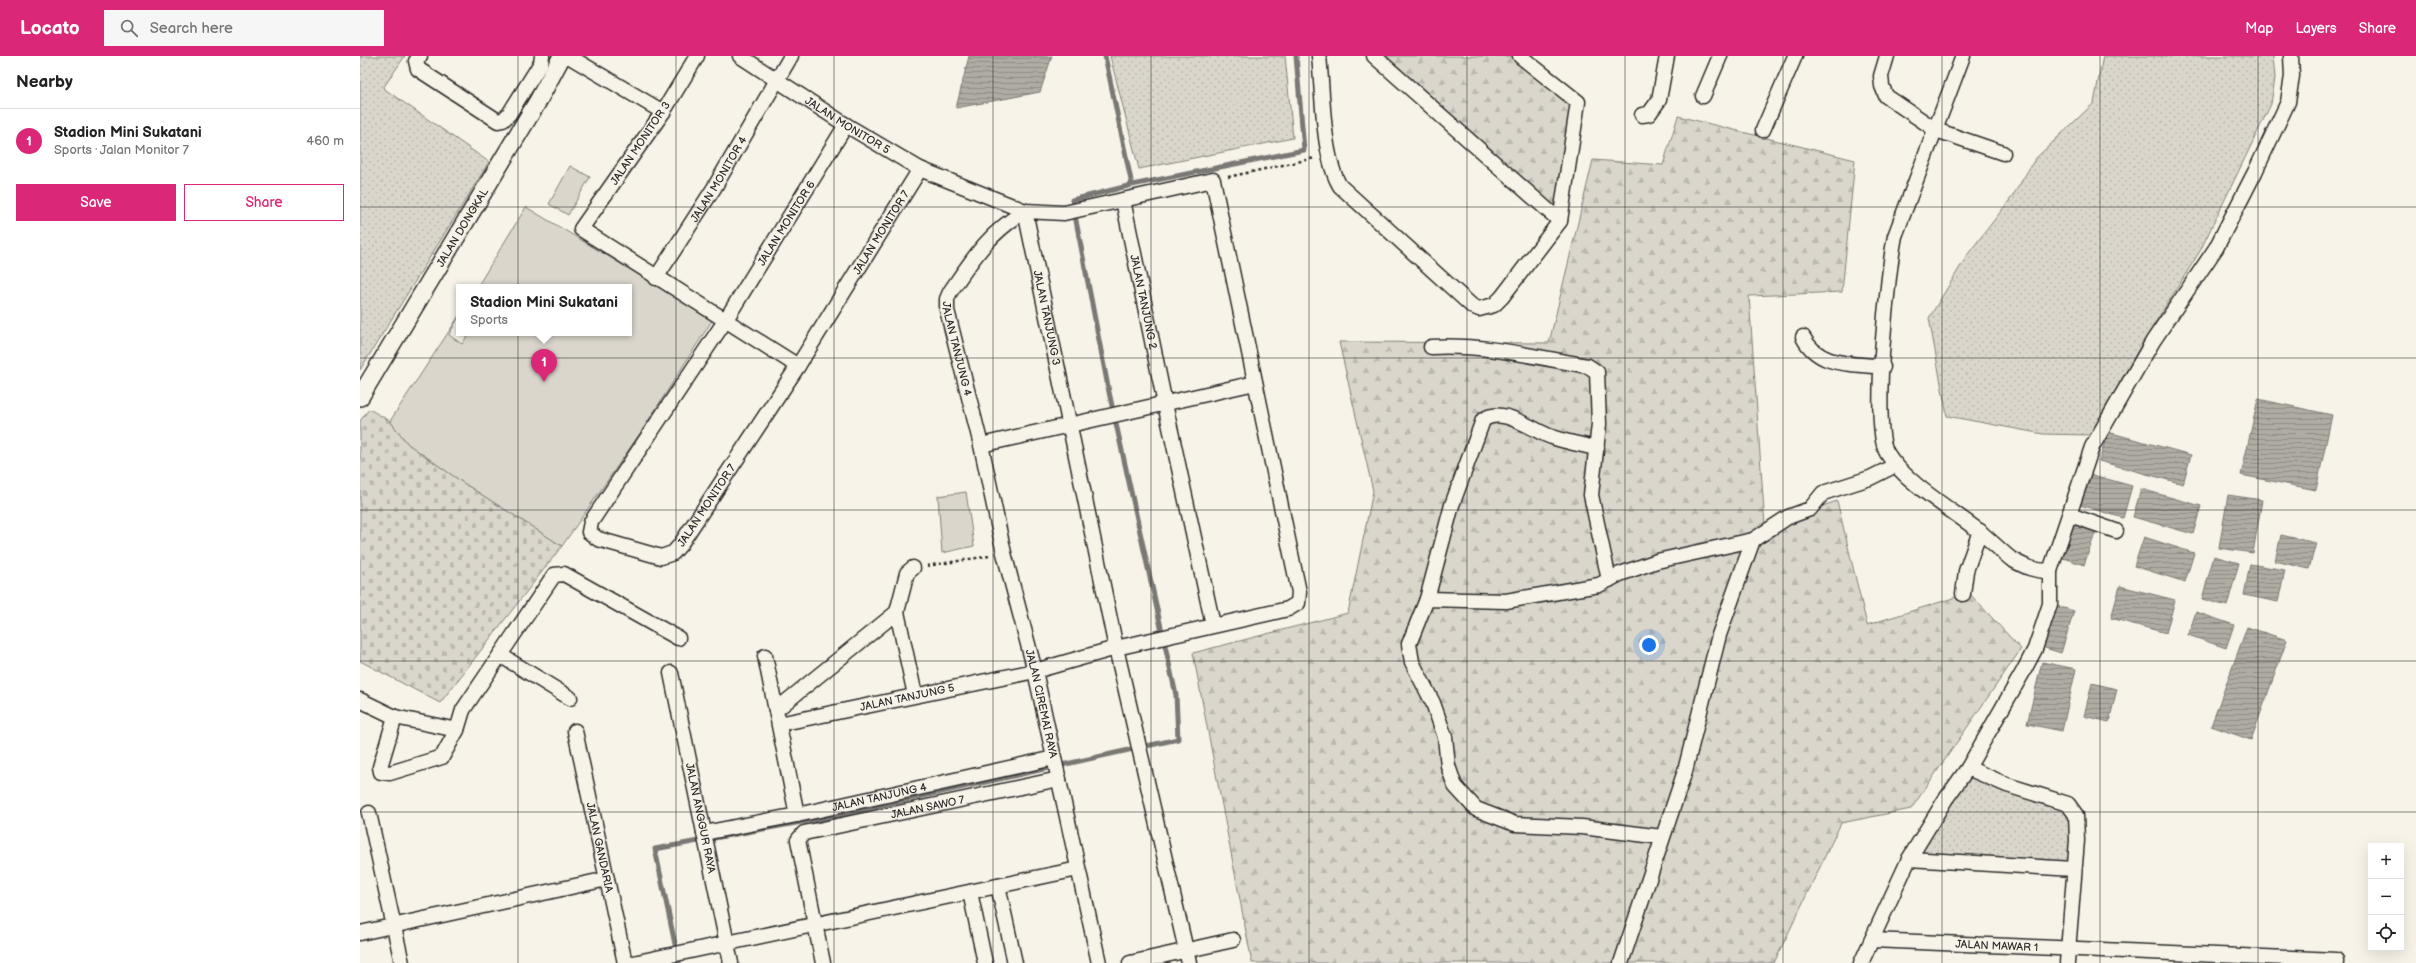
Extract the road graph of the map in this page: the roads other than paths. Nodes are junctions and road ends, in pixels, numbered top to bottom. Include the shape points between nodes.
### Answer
1 (420, 56) edge
2 (542, 56) edge
3 (697, 56) edge
4 (740, 56) edge
5 (792, 56) edge
6 (1320, 56) edge
7 (1374, 56) edge
8 (1520, 56) edge
9 (1667, 56) edge
10 (1720, 56) edge
11 (1796, 56) edge
12 (1887, 56) edge
13 (1963, 56) edge
14 (2291, 56) edge
15 (566, 57) edge
16 (777, 79) junction
17 (522, 94) junction
18 (1703, 96) dead end
19 (538, 101) junction
20 (663, 112) junction
21 (1642, 115) dead end
22 (846, 125) junction
23 (1764, 130) dead end
24 (1936, 130) junction
25 (2003, 154) dead end
26 (920, 169) junction
27 (1123, 200) junction
28 (1025, 211) junction
29 (1560, 221) junction
30 (656, 278) junction
31 (725, 321) junction
32 (1803, 337) dead end
33 (1431, 347) dead end
34 (798, 366) junction
35 (1883, 367) junction
36 (1255, 383) junction
37 (360, 397) edge
38 (1165, 404) junction
39 (1070, 425) junction
40 (981, 445) junction
41 (1597, 448) junction
42 (1896, 465) junction
43 (2070, 516) junction
44 (1980, 531) junction
45 (2116, 531) dead end
46 (1752, 540) junction
47 (913, 568) road end
48 (2050, 571) junction
49 (1609, 580) junction
50 (1963, 594) dead end
51 (1427, 599) junction
52 (897, 612) junction
53 (1214, 625) junction
54 (678, 638) dead end
55 (1116, 648) junction
56 (500, 655) junction
57 (764, 656) dead end
58 (1035, 671) junction
59 (671, 673) dead end
60 (915, 695) junction
61 (570, 698) dead end
62 (360, 700) edge
63 (395, 717) junction
64 (777, 717) junction
65 (457, 730) junction
66 (575, 731) dead end
67 (1057, 768) junction
68 (1968, 768) junction
69 (369, 813) dead end
70 (797, 815) junction
71 (1662, 838) junction
72 (705, 840) junction
73 (1909, 860) junction
74 (1078, 869) junction
75 (2074, 869) junction
76 (607, 879) junction
77 (998, 886) junction
78 (970, 892) junction
79 (816, 925) junction
80 (394, 926) junction
81 (360, 933) edge
82 (1233, 940) dead end
83 (1872, 940) junction
84 (726, 944) junction
85 (2067, 956) edge
86 (1187, 957) edge
87 (402, 963) edge
88 (625, 963) edge
89 (633, 963) edge
90 (731, 963) edge
91 (824, 963) edge
92 (985, 963) edge
93 (1015, 963) edge
94 (1099, 963) edge
95 (1130, 963) edge
96 (1621, 963) edge
97 (1861, 963) edge
98 (2336, 963) edge

1 - 17 street via 416,61 418,69 498,121 509,114
2 - 17 street via 541,63
3 - 20 street, JALAN MONITOR 3
4 - 16 street, JALAN MONITOR 5
5 - 16 street, JALAN MONITOR 4
6 - 29 street via 1329,155 1340,186 1472,306 1479,309 1494,305
7 - 29 street
8 - 29 street via 1578,102
9 - 21 street via 1659,100 1649,114
10 - 18 street
11 - 23 street
12 - 24 street via 1881,76 1886,96
13 - 24 street
14 - 43 street via 2291,89 2279,125 2216,248 2153,341 2099,432 2085,466
15 - 19 street, JALAN DONGKAL
15 - 20 street
16 - 22 street, JALAN MONITOR 5
16 - 30 street, JALAN MONITOR 4 via 714,188
17 - 19 street
19 - 37 street, JALAN DONGKAL
20 - 30 street, JALAN MONITOR 3 via 581,229
22 - 26 street, JALAN MONITOR 5
22 - 31 street, JALAN MONITOR 6
24 - 25 street
24 - 35 street via 1895,236 1887,288
26 - 28 street, JALAN MONITOR 5
26 - 34 street, JALAN MONITOR 7
27 - 28 street, JALAN MONITOR 5 via 1071,211
27 - 36 street, JALAN MONITOR 5 via 1213,180
27 - 38 street, JALAN TANJUNG 2
28 - 39 street, JALAN TANJUNG 3
28 - 40 street, JALAN TANJUNG 4 via 998,229 981,247 947,299 947,310
30 - 31 street
31 - 34 street
31 - 34 street, JALAN MONITOR 7 via 592,522 589,532 598,539 661,557 673,553
32 - 35 street via 1809,348 1826,360
33 - 41 street via 1480,347 1594,368 1597,372 1599,424
35 - 42 street via 1882,442
36 - 38 street
36 - 53 street, JALAN TANJUNG 5 via 1300,599 1295,606 1288,609
38 - 39 street
38 - 53 street, JALAN TANJUNG 2
39 - 40 street
39 - 55 street, JALAN TANJUNG 3
40 - 58 street, JALAN CIREMAI RAYA via 1004,553
41 - 49 street via 1591,495
41 - 51 street via 1551,437 1516,420 1498,415 1488,416 1483,420 1452,506
42 - 44 street via 1945,507
42 - 46 street via 1870,478 1823,493 1810,509 1788,516
43 - 45 street
43 - 48 street
44 - 48 street via 2011,559 2027,568
44 - 50 street via 1966,571
46 - 49 street via 1657,561
46 - 71 street via 1718,635 1692,745
47 - 52 street via 908,573
48 - 68 street via 2050,604 2035,649
49 - 51 street via 1588,588 1506,601
51 - 71 street via 1409,644 1412,662 1433,703 1445,737 1448,766 1455,786 1476,809 1515,824 1582,827
52 - 60 street
52 - 64 street
53 - 55 street, JALAN TANJUNG 5
54 - 56 street via 559,573 554,574
55 - 58 street, JALAN TANJUNG 5
55 - 86 street, JALAN TANJUNG 3
56 - 61 street
56 - 65 street via 463,710
57 - 64 street
58 - 60 street, JALAN TANJUNG 5
58 - 67 street, JALAN CIREMAI RAYA
59 - 72 street, JALAN ANGGUR RAYA
60 - 64 street, JALAN TANJUNG 5
62 - 63 street
63 - 65 street
63 - 65 street via 380,767 382,772 390,773 442,757
64 - 70 street
66 - 76 street, JALAN GANDARIA
67 - 70 street, JALAN TANJUNG 4
67 - 74 street, JALAN CIREMAI RAYA
67 - 79 street, JALAN SAWO 7 via 804,833 798,840
68 - 73 street via 1945,800
68 - 75 street via 2007,785 2068,804 2076,815
69 - 80 street
70 - 72 street, JALAN TANJUNG 4
71 - 96 street
72 - 84 street, JALAN ANGGUR RAYA
73 - 75 street
73 - 83 street
74 - 77 street
74 - 94 street, JALAN CIREMAI RAYA
75 - 85 street
76 - 80 street
76 - 88 street, JALAN GANDARIA
77 - 78 street
77 - 93 street
78 - 79 street
78 - 92 street
79 - 84 street
79 - 91 street
80 - 81 street
80 - 87 street
82 - 86 street
83 - 85 street, JALAN MAWAR 1
83 - 97 street
84 - 89 street
84 - 90 street, JALAN ANGGUR RAYA
85 - 98 street, JALAN MAWAR 1 via 2336,960
86 - 95 street

